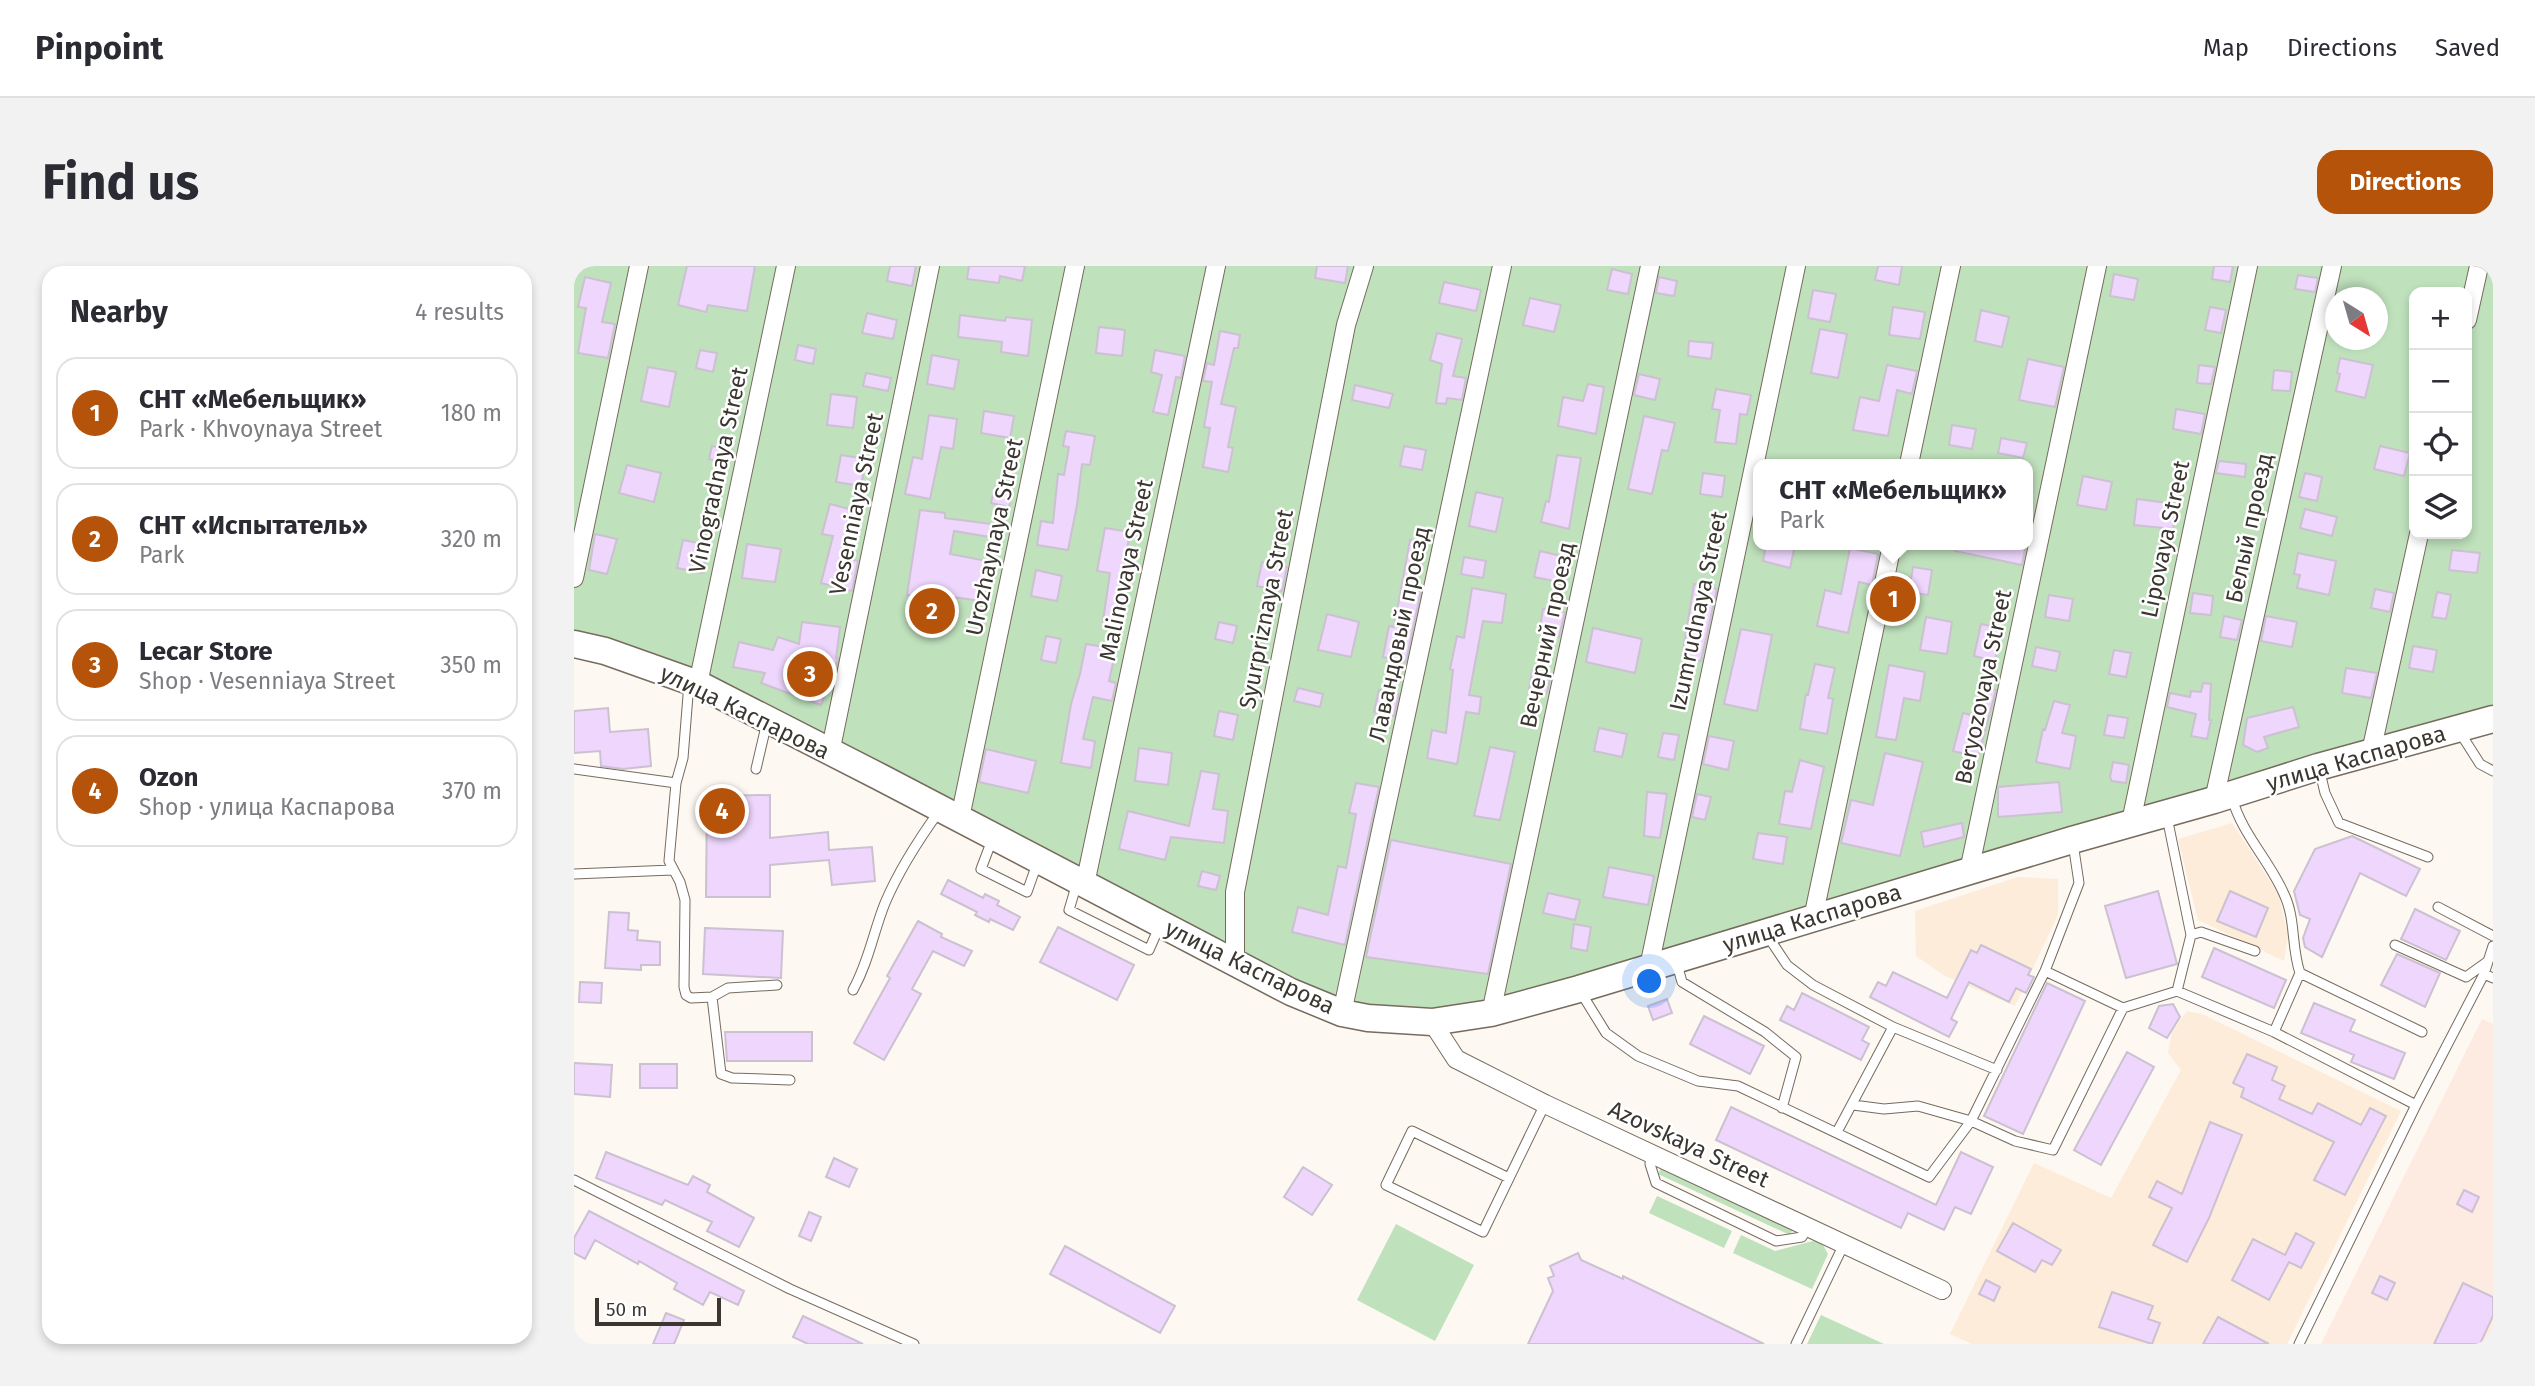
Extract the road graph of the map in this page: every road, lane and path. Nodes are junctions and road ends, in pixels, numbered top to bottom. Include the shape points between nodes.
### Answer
1 (639, 266) edge
2 (786, 266) edge
3 (930, 266) edge
4 (1075, 266) edge
5 (1216, 266) edge
6 (1364, 266) edge
7 (1502, 266) edge
8 (1650, 266) edge
9 (1796, 266) edge
10 (1951, 266) edge
11 (2097, 266) edge
12 (2248, 266) edge
13 (2332, 266) edge
14 (2479, 266) edge
15 (2472, 298) edge
16 (1756, 459) edge
17 (1910, 459) edge
18 (1753, 471) edge
19 (2418, 539) edge
20 (1891, 550) edge
21 (574, 578) edge
22 (574, 644) edge
23 (694, 683) junction
24 (2493, 719) edge
25 (767, 720) junction
26 (2458, 729) junction
27 (830, 752) junction
28 (2371, 752) junction
29 (2318, 767) junction
30 (574, 769) edge
31 (757, 769) dead end
32 (2493, 771) edge
33 (676, 783) junction
34 (2223, 797) junction
35 (951, 813) junction
36 (2167, 813) junction
37 (2131, 822) junction
38 (994, 836) junction
39 (2072, 839) junction
40 (2428, 857) dead end
41 (1038, 859) junction
42 (672, 870) junction
43 (1969, 871) junction
44 (574, 874) edge
45 (1081, 882) junction
46 (2438, 907) dead end
47 (1813, 918) junction
48 (1765, 932) junction
49 (2191, 935) junction
50 (2493, 936) edge
51 (2395, 945) dead end
52 (2493, 946) edge
53 (2255, 951) dead end
54 (1676, 960) junction
55 (2487, 962) junction
56 (1236, 963) junction
57 (1649, 967) junction
58 (2045, 971) junction
59 (2300, 973) junction
60 (2489, 976) edge
61 (777, 985) dead end
62 (1579, 989) junction
63 (853, 990) dead end
64 (2177, 991) junction
65 (712, 997) junction
66 (2123, 1008) junction
67 (1342, 1013) junction
68 (1491, 1013) junction
69 (1432, 1022) junction
70 (1893, 1027) junction
71 (2274, 1032) junction
72 (2422, 1032) dead end
73 (1997, 1070) junction
74 (790, 1080) dead end
75 (1545, 1104) junction
76 (1853, 1105) junction
77 (2416, 1105) junction
78 (1782, 1108) junction
79 (1971, 1121) junction
80 (1837, 1132) junction
81 (1651, 1154) junction
82 (1509, 1178) junction
83 (574, 1180) edge
84 (1808, 1227) junction
85 (1844, 1244) junction
86 (1942, 1290) dead end
87 (914, 1344) edge
88 (1796, 1344) edge
89 (2299, 1344) edge

1 - 21 street
2 - 23 street, Vinogradnaya Street
3 - 27 street, Vesenniaya Street
4 - 35 street, Urozhaynaya Street
5 - 45 street, Malinovaya Street
6 - 56 street, Syurpriznaya Street via 1346,325 1235,892
7 - 67 street, Лавандовый проезд
8 - 68 street, Вечерний проезд
9 - 16 street, Izumrudnaya Street
10 - 17 street
11 - 43 street, Beryozovaya Street
12 - 37 street, Lipovaya Street
13 - 34 street, Белый проезд
14 - 15 street
18 - 57 street, Izumrudnaya Street
19 - 28 street
20 - 47 street
22 - 23 main road, улица Каспарова
23 - 25 main road, улица Каспарова
23 - 33 lane
24 - 26 main road, улица Каспарова
25 - 27 main road, улица Каспарова
25 - 31 lane
26 - 28 main road, улица Каспарова
26 - 32 lane via 2480,764
27 - 35 main road, улица Каспарова
28 - 29 main road, улица Каспарова
29 - 34 main road, улица Каспарова
29 - 40 lane via 2339,823
30 - 33 lane
33 - 42 lane
34 - 36 main road, улица Каспарова
34 - 59 lane via 2283,891 2291,912
35 - 38 main road, улица Каспарова
35 - 63 lane via 919,840 885,904 865,968
36 - 37 main road, улица Каспарова
36 - 49 lane
37 - 39 main road, улица Каспарова
38 - 41 main road, улица Каспарова
38 - 41 lane via 981,869 1027,892
39 - 43 main road, улица Каспарова
39 - 58 lane via 2079,883
41 - 45 main road, улица Каспарова
42 - 44 lane
42 - 65 lane via 685,900 686,995
43 - 47 main road, улица Каспарова
45 - 56 main road, улица Каспарова
46 - 50 lane
47 - 48 main road, улица Каспарова
48 - 54 main road, улица Каспарова
48 - 70 lane via 1787,965 1813,985
49 - 53 lane via 2201,932
49 - 64 lane
51 - 55 lane via 2466,976
52 - 55 lane
54 - 57 main road, улица Каспарова
54 - 78 lane via 1682,982 1765,1032 1796,1057
55 - 60 lane
56 - 67 main road, улица Каспарова
57 - 62 main road, улица Каспарова
58 - 66 lane
58 - 73 lane
59 - 71 lane
59 - 72 lane
60 - 77 lane
61 - 65 lane via 728,988
62 - 68 main road, улица Каспарова
62 - 78 lane via 1606,1032 1638,1056 1698,1081 1738,1086
64 - 66 lane
64 - 71 lane
65 - 74 lane via 721,1074
66 - 79 lane via 2053,1150 2015,1141
67 - 69 main road, улица Каспарова
68 - 69 main road, улица Каспарова
69 - 75 street, Azovskaya Street via 1456,1059
70 - 73 lane
70 - 76 lane
71 - 77 lane
73 - 79 lane
75 - 81 street, Azovskaya Street
75 - 82 lane
76 - 79 lane via 1884,1110 1918,1106
76 - 80 lane
77 - 89 lane
78 - 80 lane
79 - 80 lane via 1929,1177
81 - 84 street, Azovskaya Street
81 - 84 lane via 1656,1183 1776,1241 1802,1237
82 - 82 lane via 1483,1231 1386,1185 1412,1131
83 - 87 lane via 790,1289
84 - 85 street, Azovskaya Street
85 - 86 street, Azovskaya Street
85 - 88 lane

